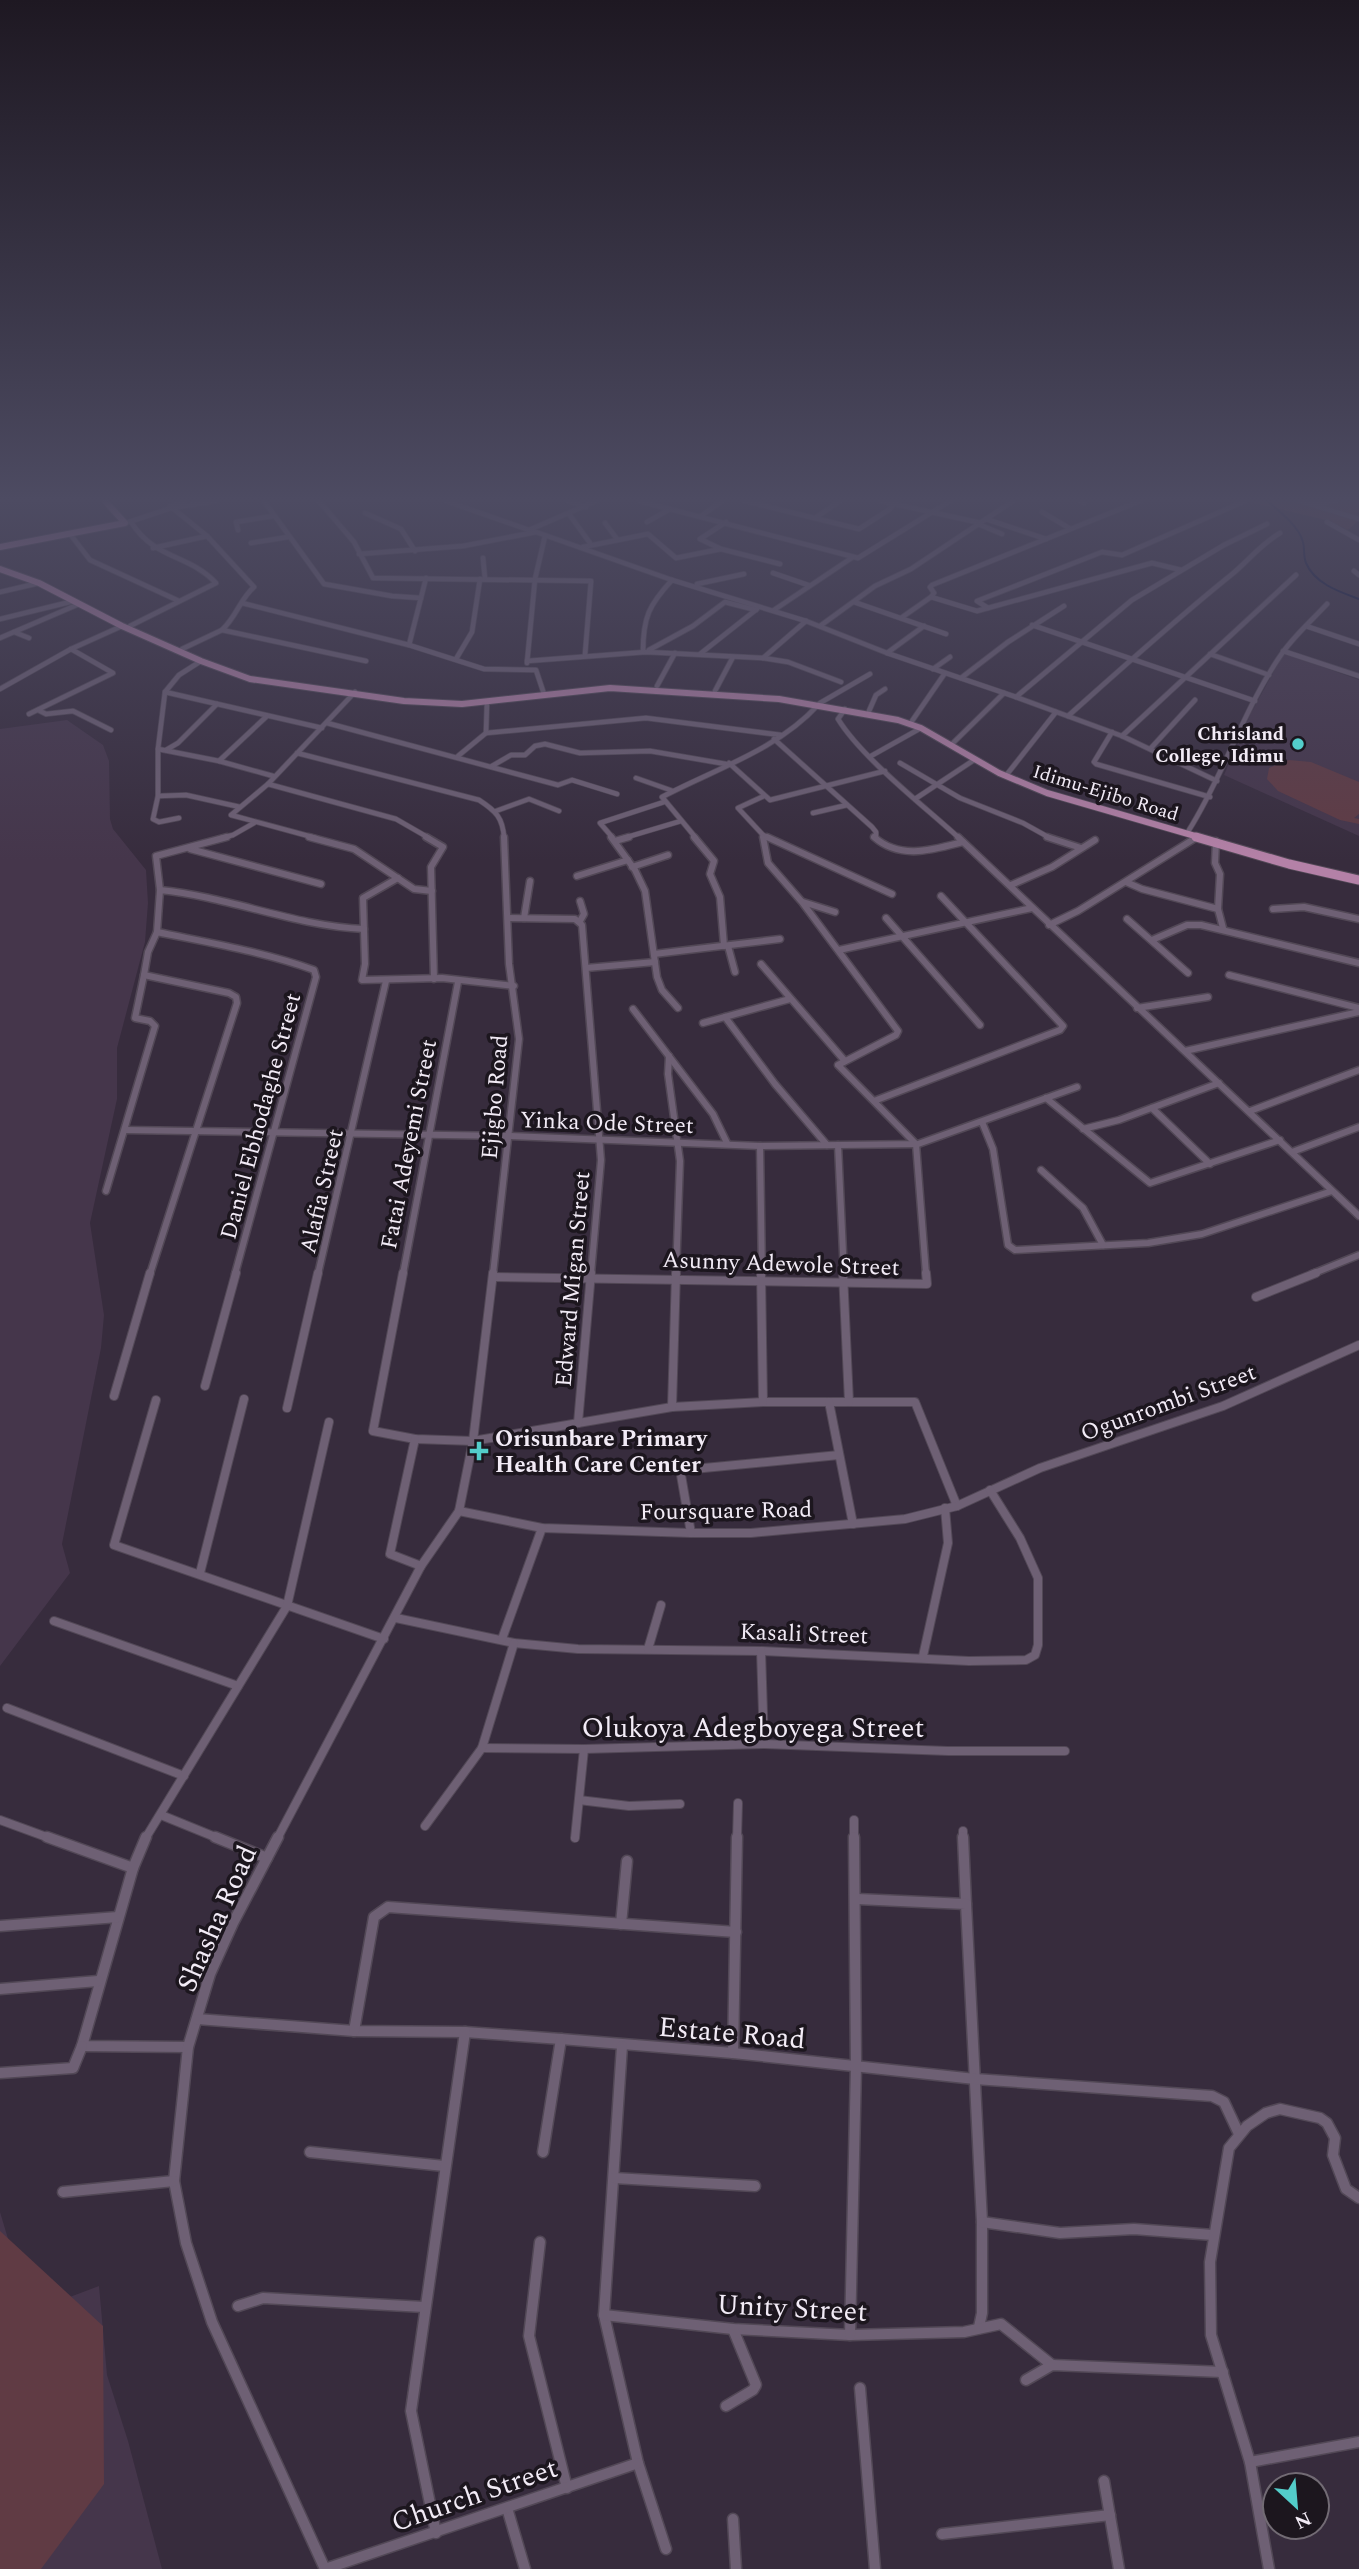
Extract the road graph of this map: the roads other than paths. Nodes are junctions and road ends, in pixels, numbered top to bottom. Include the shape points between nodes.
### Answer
1 (34, 621) edge
2 (116, 621) edge
3 (116, 621) edge
4 (137, 621) edge
5 (233, 621) edge
6 (313, 621) edge
7 (415, 621) edge
8 (475, 621) edge
9 (531, 621) edge
10 (588, 621) edge
11 (644, 621) edge
12 (700, 621) edge
13 (741, 621) edge
14 (806, 621) joint
15 (827, 621) edge
16 (909, 621) edge
17 (1042, 621) edge
18 (1107, 621) edge
19 (1176, 621) edge
20 (1246, 621) edge
21 (1311, 621) edge
22 (1032, 625) junction
23 (126, 626) junction
24 (820, 626) junction
25 (924, 626) junction
26 (1306, 626) junction
27 (222, 630) junction
28 (14, 632) junction
29 (946, 634) dead end
30 (0, 638) edge
31 (29, 638) dead end
32 (1081, 642) junction
33 (1359, 644) edge
34 (409, 645) junction
35 (71, 649) junction
36 (182, 649) junction
37 (1283, 650) junction
38 (645, 652) junction
39 (675, 653) junction
40 (887, 653) junction
41 (700, 654) junction
42 (1210, 654) junction
43 (585, 655) junction
44 (733, 657) junction
45 (950, 657) dead end
46 (763, 658) junction
47 (456, 659) junction
48 (1131, 659) junction
49 (201, 661) junction
50 (366, 661) dead end
51 (527, 661) junction
52 (933, 669) junction
53 (527, 670) junction
54 (945, 673) junction
55 (870, 674) dead end
56 (1269, 675) junction
57 (1183, 677) junction
58 (1359, 677) edge
59 (961, 678) junction
60 (841, 682) dead end
61 (657, 687) junction
62 (0, 689) edge
63 (885, 689) dead end
64 (715, 691) junction
65 (164, 692) junction
66 (354, 693) junction
67 (1004, 693) junction
68 (544, 694) junction
69 (1016, 697) junction
70 (1195, 700) dead end
71 (1255, 701) junction
72 (487, 702) junction
73 (217, 704) junction
74 (819, 704) junction
75 (845, 709) junction
76 (38, 710) junction
77 (869, 711) junction
78 (1056, 712) junction
79 (29, 714) dead end
80 (267, 716) junction
81 (1068, 716) junction
82 (912, 721) junction
83 (327, 723) junction
84 (321, 728) junction
85 (922, 728) junction
86 (111, 730) dead end
87 (1112, 732) junction
88 (486, 733) junction
89 (781, 735) junction
90 (1122, 736) junction
91 (774, 739) junction
92 (953, 743) junction
93 (1151, 748) junction
94 (162, 750) junction
95 (296, 753) junction
96 (458, 756) junction
97 (871, 756) junction
98 (974, 760) junction
99 (219, 761) junction
100 (728, 763) junction
101 (900, 763) dead end
102 (492, 766) junction
103 (885, 771) junction
104 (1008, 773) junction
105 (273, 776) junction
106 (636, 778) dead end
107 (1217, 781) junction
108 (268, 784) junction
109 (828, 786) junction
110 (937, 786) junction
111 (673, 791) junction
112 (617, 794) dead end
113 (158, 796) junction
114 (764, 796) junction
115 (1210, 797) junction
116 (915, 799) junction
117 (664, 802) junction
118 (847, 805) junction
119 (240, 807) junction
120 (496, 811) junction
121 (559, 811) dead end
122 (813, 813) dead end
123 (179, 818) dead end
124 (681, 821) junction
125 (254, 823) junction
126 (1189, 830) junction
127 (763, 835) junction
128 (1199, 836) junction
129 (1096, 839) dead end
130 (615, 841) junction
131 (1216, 841) junction
132 (963, 842) junction
133 (1081, 848) junction
134 (190, 849) junction
135 (668, 855) dead end
136 (628, 860) junction
137 (632, 867) junction
138 (576, 876) dead end
139 (398, 878) junction
140 (1359, 878) edge
141 (530, 881) dead end
142 (1126, 882) junction
143 (321, 884) dead end
144 (1011, 886) junction
145 (160, 891) junction
146 (432, 891) junction
147 (892, 894) dead end
148 (941, 896) dead end
149 (580, 901) dead end
150 (802, 902) junction
151 (1032, 908) junction
152 (1217, 909) junction
153 (1273, 909) dead end
154 (835, 912) dead end
155 (508, 918) junction
156 (524, 918) junction
157 (886, 918) dead end
158 (1128, 919) dead end
159 (1359, 919) edge
160 (580, 921) junction
161 (967, 923) junction
162 (1049, 925) junction
163 (1223, 928) junction
164 (364, 929) junction
165 (157, 932) junction
166 (902, 937) junction
167 (780, 939) dead end
168 (1152, 940) junction
169 (726, 946) junction
170 (839, 950) junction
171 (654, 954) junction
172 (655, 962) junction
173 (1359, 963) edge
174 (761, 964) dead end
175 (586, 968) junction
176 (735, 972) dead end
177 (1188, 973) dead end
178 (144, 975) junction
179 (1230, 975) dead end
180 (434, 979) junction
181 (386, 981) junction
182 (458, 982) junction
183 (514, 986) junction
184 (1208, 997) dead end
185 (790, 999) junction
186 (678, 1008) dead end
187 (1136, 1008) junction
188 (633, 1009) dead end
189 (1359, 1010) edge
190 (725, 1017) junction
191 (703, 1023) dead end
192 (980, 1025) dead end
193 (1185, 1051) junction
194 (669, 1056) junction
195 (844, 1060) junction
196 (1359, 1070) edge
197 (1219, 1083) junction
198 (1077, 1087) dead end
199 (1046, 1098) junction
200 (874, 1101) junction
201 (1152, 1108) junction
202 (1251, 1111) junction
203 (982, 1122) junction
204 (1359, 1128) edge
205 (1083, 1129) junction
206 (126, 1130) junction
207 (196, 1132) junction
208 (275, 1133) junction
209 (352, 1135) junction
210 (427, 1136) junction
211 (510, 1136) junction
212 (601, 1139) junction
213 (1280, 1140) junction
214 (678, 1141) junction
215 (727, 1143) junction
216 (916, 1144) junction
217 (827, 1145) junction
218 (838, 1145) junction
219 (760, 1146) junction
220 (1292, 1152) junction
221 (1210, 1164) junction
222 (1041, 1170) dead end
223 (107, 1191) dead end
224 (1332, 1191) junction
225 (1359, 1216) edge
226 (1102, 1245) junction
227 (1359, 1255) edge
228 (494, 1277) junction
229 (593, 1278) junction
230 (676, 1279) junction
231 (761, 1280) junction
232 (844, 1282) junction
233 (1256, 1297) dead end
234 (1359, 1345) edge
235 (205, 1386) dead end
236 (114, 1396) dead end
237 (244, 1399) dead end
238 (156, 1400) dead end
239 (762, 1402) junction
240 (829, 1402) junction
241 (849, 1402) junction
242 (673, 1407) junction
243 (287, 1408) dead end
244 (329, 1422) dead end
245 (578, 1423) junction
246 (415, 1439) junction
247 (473, 1441) junction
248 (839, 1455) junction
249 (989, 1490) junction
250 (957, 1506) junction
251 (946, 1508) junction
252 (459, 1511) junction
253 (853, 1524) junction
254 (542, 1528) junction
255 (691, 1533) junction
256 (421, 1566) junction
257 (200, 1573) junction
258 (661, 1605) dead end
259 (286, 1606) junction
260 (396, 1618) junction
261 (54, 1621) dead end
262 (384, 1639) junction
263 (502, 1639) junction
264 (514, 1643) junction
265 (648, 1649) junction
266 (761, 1651) junction
267 (923, 1656) junction
268 (238, 1686) junction
269 (7, 1708) dead end
270 (764, 1744) junction
271 (482, 1748) junction
272 (584, 1749) junction
273 (1065, 1751) dead end
274 (184, 1776) junction
275 (579, 1800) junction
276 (738, 1803) dead end
277 (680, 1804) dead end
278 (160, 1815) junction
279 (0, 1820) edge
280 (854, 1820) dead end
281 (425, 1826) dead end
282 (963, 1831) dead end
283 (575, 1838) dead end
284 (267, 1858) junction
285 (627, 1861) dead end
286 (132, 1868) junction
287 (857, 1899) junction
288 (966, 1904) junction
289 (118, 1917) junction
290 (621, 1924) junction
291 (0, 1926) edge
292 (736, 1932) junction
293 (98, 1981) junction
294 (0, 1989) edge
295 (197, 2019) junction
296 (354, 2031) junction
297 (465, 2032) junction
298 (561, 2039) junction
299 (82, 2046) junction
300 (622, 2046) junction
301 (188, 2047) junction
302 (733, 2053) junction
303 (856, 2066) junction
304 (0, 2073) edge
305 (975, 2079) junction
306 (1239, 2134) junction
307 (310, 2152) dead end
308 (543, 2152) dead end
309 (444, 2166) junction
310 (614, 2178) junction
311 (174, 2181) junction
312 (755, 2186) dead end
313 (63, 2192) dead end
314 (1359, 2198) edge
315 (982, 2222) junction
316 (1213, 2235) junction
317 (540, 2242) dead end
318 (238, 2306) dead end
319 (424, 2307) junction
320 (604, 2315) junction
321 (979, 2327) junction
322 (733, 2329) junction
323 (850, 2335) junction
324 (1052, 2365) junction
325 (1223, 2372) junction
326 (1026, 2380) dead end
327 (860, 2389) dead end
328 (726, 2406) dead end
329 (1359, 2442) edge
330 (1250, 2462) junction
331 (638, 2463) junction
332 (1104, 2481) dead end
333 (567, 2488) junction
334 (507, 2508) junction
335 (1110, 2515) junction
336 (733, 2519) dead end
337 (436, 2533) junction
338 (942, 2534) dead end
339 (666, 2549) dead end
340 (325, 2569) edge
341 (525, 2569) edge
342 (736, 2569) edge
343 (875, 2569) edge
344 (1119, 2569) edge
345 (1269, 2569) edge

1 - 28 street
2 - 23 main road, Idimu-Ejibo Road
3 - 23 main road, Idimu-Ejibo Road
4 - 23 street
5 - 27 street
6 - 34 street
7 - 34 street
8 - 47 street via 469,646
9 - 51 street
10 - 43 street
11 - 38 street
12 - 38 street
13 - 41 street
14 - 24 street
14 - 46 street
15 - 24 street
16 - 25 street
17 - 22 street
18 - 32 street
19 - 48 street
20 - 42 street
21 - 26 street
22 - 32 street
22 - 59 street
23 - 35 street
23 - 36 main road, Idimu-Ejibo Road
23 - 49 main road, Idimu-Ejibo Road
24 - 40 street
25 - 29 street
25 - 40 street
26 - 33 street
26 - 37 street
27 - 36 street
27 - 50 street
28 - 30 street
28 - 31 street
32 - 48 street
32 - 69 street
34 - 47 street
35 - 62 street
35 - 76 street via 113,673
36 - 66 main road, Idimu-Ejibo Road via 248,674
37 - 56 street
37 - 58 street
38 - 39 street
38 - 43 street
39 - 41 street
39 - 61 street
40 - 52 street
41 - 44 street
42 - 56 street
42 - 57 street
43 - 51 street
44 - 46 street
44 - 64 street
45 - 52 street
46 - 60 street via 788,662
47 - 53 street via 484,669
48 - 57 street
48 - 81 street
49 - 65 street via 178,675
49 - 66 main road, Idimu-Ejibo Road via 250,679
51 - 53 street
52 - 54 street
53 - 68 street via 538,671
54 - 59 street
54 - 82 street
55 - 74 street
56 - 71 street
57 - 71 street
57 - 90 street
59 - 67 street
61 - 64 main road, Idimu-Ejibo Road
61 - 68 main road, Idimu-Ejibo Road via 610,686
63 - 77 street via 876,695
64 - 74 main road, Idimu-Ejibo Road
65 - 73 street
65 - 94 street
66 - 68 main road, Idimu-Ejibo Road via 463,701
66 - 72 main road, Idimu-Ejibo Road via 404,701
66 - 83 street
67 - 69 street
67 - 92 street
69 - 78 street
70 - 93 street
71 - 107 street
72 - 74 main road, Idimu-Ejibo Road via 629,688
72 - 88 street
73 - 80 street
73 - 94 street via 178,743
74 - 75 main road, Idimu-Ejibo Road
74 - 77 main road, Idimu-Ejibo Road
74 - 89 street via 809,719
75 - 85 main road, Idimu-Ejibo Road
75 - 97 street via 838,719
76 - 79 street
76 - 86 street via 46,714 73,711
77 - 82 main road, Idimu-Ejibo Road
78 - 81 street
78 - 104 street
80 - 84 street
80 - 99 street
81 - 87 street
82 - 92 main road, Idimu-Ejibo Road
83 - 84 street
83 - 96 street
84 - 95 street
85 - 97 street
85 - 98 main road, Idimu-Ejibo Road
87 - 90 street
87 - 115 street via 1097,754 1096,764
88 - 89 street via 646,718
88 - 96 street
89 - 91 street
90 - 93 street
91 - 100 street
91 - 109 street
92 - 104 main road, Idimu-Ejibo Road
93 - 107 street
94 - 99 street
94 - 113 street
95 - 105 street
95 - 120 street via 479,800
96 - 102 street
97 - 103 street
98 - 110 street
98 - 128 main road, Idimu-Ejibo Road via 1070,800
99 - 105 street
100 - 102 street via 650,751 580,753 539,744 525,755 511,755
100 - 111 street
100 - 114 street
101 - 110 street
102 - 112 street via 558,785 572,780
103 - 109 street
103 - 116 street
104 - 126 main road, Idimu-Ejibo Road via 1072,798
105 - 108 street
106 - 111 street
107 - 115 street
108 - 119 street
108 - 146 street via 404,822 443,847 430,867
109 - 114 street via 775,800
109 - 118 street
110 - 116 street
110 - 133 street
111 - 117 street via 662,796
113 - 119 street via 191,795
113 - 123 street via 154,821
114 - 127 street via 738,808
115 - 126 street
116 - 132 street
117 - 124 street
117 - 130 street via 600,822
118 - 122 street
118 - 132 street via 872,827 879,842 910,854
119 - 125 street via 231,815
120 - 121 street via 529,799
120 - 155 street, Ejigbo Road via 503,825
124 - 130 street
124 - 169 street via 714,861 710,874 720,897
125 - 134 street via 239,833
125 - 139 street via 354,849
126 - 140 main road, Idimu-Ejibo Road
127 - 147 street
127 - 150 street via 765,857
128 - 131 main road, Idimu-Ejibo Road
128 - 142 street
129 - 133 street
130 - 136 street
131 - 140 main road, Idimu-Ejibo Road via 1289,864
131 - 152 street via 1215,863 1220,871
132 - 144 street
133 - 144 street
134 - 143 street
134 - 145 street via 156,856
135 - 137 street
136 - 137 street
136 - 138 street
137 - 171 street via 648,901
139 - 146 street via 418,891
139 - 164 street via 363,898
141 - 156 street
142 - 152 street
142 - 162 street
144 - 151 street
145 - 164 street via 199,895 329,928
145 - 165 street
146 - 180 street
148 - 161 street
149 - 160 street, Edward Migan Street via 584,914
150 - 154 street
150 - 170 street
151 - 161 street
151 - 162 street
152 - 163 street
153 - 159 street via 1304,907
155 - 156 street
155 - 183 street, Ejigbo Road
156 - 160 street
157 - 166 street
158 - 168 street
160 - 175 street, Edward Migan Street
161 - 166 street
161 - 200 street via 1063,1026
162 - 187 street
163 - 168 street via 1187,925
163 - 173 street
164 - 181 street via 362,980
165 - 178 street
165 - 208 street, Daniel Ebhodaghe Street via 314,970 316,977
166 - 170 street
166 - 192 street
167 - 169 street
168 - 177 street
169 - 171 street
169 - 176 street
170 - 195 street via 899,1033
171 - 172 street
172 - 175 street
172 - 186 street via 662,988
174 - 185 street
175 - 212 street, Edward Migan Street
178 - 206 street via 135,1018 155,1026
178 - 207 street via 236,997
179 - 189 street
180 - 181 street
180 - 182 street
181 - 209 street, Alafia Street
182 - 183 street
182 - 210 street, Fatai Adeyemi Street
183 - 211 street, Ejigbo Road via 519,1039
184 - 187 street
185 - 190 street
185 - 195 street
187 - 193 street
188 - 194 street
189 - 193 street
190 - 191 street
190 - 217 street
193 - 197 street
194 - 214 street
194 - 215 street via 713,1114
195 - 200 street via 839,1066
196 - 202 street
197 - 201 street
197 - 202 street
198 - 199 street, Yinka Ode Street
199 - 203 street, Yinka Ode Street
199 - 205 street
200 - 216 street
201 - 205 street
201 - 221 street
202 - 213 street
203 - 216 street, Yinka Ode Street
203 - 226 street via 993,1149 1010,1248
204 - 220 street
205 - 221 street via 1150,1183
206 - 207 street, Yinka Ode Street
206 - 223 street
207 - 208 street, Yinka Ode Street
207 - 236 street
208 - 209 street, Yinka Ode Street
208 - 235 street, Daniel Ebhodaghe Street
209 - 210 street, Yinka Ode Street
209 - 243 street, Alafia Street
210 - 211 street, Yinka Ode Street
210 - 246 street, Fatai Adeyemi Street via 373,1431
211 - 212 street, Yinka Ode Street
211 - 228 street, Ejigbo Road
212 - 214 street, Yinka Ode Street
212 - 229 street, Edward Migan Street
213 - 220 street
213 - 221 street
214 - 215 street, Yinka Ode Street
214 - 230 street
215 - 219 street, Yinka Ode Street
216 - 218 street, Yinka Ode Street
216 - 232 street, Asunny Adewole Street via 927,1284
217 - 218 street, Yinka Ode Street
217 - 219 street, Yinka Ode Street
218 - 232 street
219 - 231 street
220 - 224 street
222 - 226 street via 1083,1209
224 - 225 street
224 - 226 street via 1211,1232
227 - 233 street
228 - 229 street, Asunny Adewole Street
228 - 247 street, Ejigbo Road
229 - 230 street, Asunny Adewole Street
229 - 245 street, Edward Migan Street
230 - 231 street, Asunny Adewole Street
230 - 242 street
231 - 232 street, Asunny Adewole Street
231 - 239 street
232 - 241 street
234 - 249 street, Ogunrombi Street via 1223,1406
237 - 257 street
238 - 257 street via 114,1545
239 - 240 street, Fatai Adeyemi Street
239 - 242 street, Fatai Adeyemi Street
240 - 241 street, Fatai Adeyemi Street
240 - 248 street
241 - 250 street, Fatai Adeyemi Street via 915,1402
242 - 245 street, Fatai Adeyemi Street
244 - 259 street
245 - 247 street, Fatai Adeyemi Street
246 - 247 street, Fatai Adeyemi Street
246 - 256 street via 390,1554
247 - 252 street, Ejigbo Road
248 - 253 street
248 - 255 street via 683,1470
249 - 250 street, Foursquare Road
249 - 267 street, Kasali Street via 1020,1538 1038,1578 1035,1655 1026,1660 969,1661
250 - 251 street, Foursquare Road
251 - 253 street, Foursquare Road via 905,1519
251 - 267 street via 948,1543
252 - 254 street, Foursquare Road
252 - 256 street, Shasha Road
253 - 255 street, Foursquare Road
254 - 255 street, Foursquare Road
254 - 263 street
256 - 260 street, Shasha Road
257 - 259 street
258 - 265 street
259 - 262 street
259 - 268 street
260 - 262 street, Shasha Road
260 - 263 street, Kasali Street
261 - 268 street
262 - 284 street, Shasha Road
263 - 264 street, Kasali Street
264 - 265 street, Kasali Street
264 - 271 street
265 - 266 street, Kasali Street
266 - 267 street, Kasali Street
266 - 270 street
268 - 274 street
269 - 274 street
270 - 272 street, Olukoya Adegboyega Street
270 - 273 street, Olukoya Adegboyega Street
271 - 272 street, Olukoya Adegboyega Street
271 - 281 street
272 - 275 street
274 - 278 street
275 - 277 street via 629,1806
275 - 283 street
276 - 292 street
278 - 284 street
278 - 286 street
279 - 286 street
280 - 287 street
282 - 288 street
284 - 295 street, Shasha Road via 210,1974
285 - 290 street
286 - 289 street
287 - 288 street
287 - 303 street
288 - 305 street
289 - 291 street
289 - 293 street
290 - 292 street
290 - 296 street via 388,1907 374,1917
292 - 302 street
293 - 294 street
293 - 299 street
295 - 296 street, Estate Road
295 - 301 street, Shasha Road
296 - 297 street, Estate Road
297 - 298 street, Estate Road
297 - 309 street
298 - 300 street, Estate Road
298 - 308 street
299 - 301 street
299 - 304 street via 73,2068
300 - 302 street, Estate Road
300 - 310 street
301 - 311 street, Shasha Road
302 - 303 street, Estate Road
303 - 305 street, Estate Road
303 - 323 street
305 - 306 street, Estate Road via 1212,2095 1224,2102
305 - 315 street
306 - 314 street via 1257,2117 1280,2109 1320,2118 1335,2138 1333,2155 1346,2189
306 - 316 street via 1230,2148
307 - 309 street
309 - 319 street
310 - 312 street
310 - 320 street
311 - 313 street
311 - 340 street, Shasha Road via 186,2243 212,2322
315 - 316 street via 1060,2233 1134,2229
315 - 321 street
316 - 325 street via 1211,2335
317 - 333 street via 529,2336
318 - 319 street via 263,2298
319 - 337 street via 411,2411
320 - 322 street, Unity Street
320 - 331 street
321 - 323 street, Unity Street via 964,2332
321 - 324 street, Unity Street via 1001,2325
322 - 323 street, Unity Street
322 - 328 street via 757,2385
324 - 325 street
324 - 326 street
325 - 330 street
327 - 343 street
329 - 330 street
330 - 345 street
331 - 333 street, Church Street
331 - 339 street
332 - 335 street
333 - 334 street, Church Street
334 - 337 street, Church Street
334 - 341 street
335 - 338 street
335 - 344 street
336 - 342 street
337 - 340 street, Church Street

